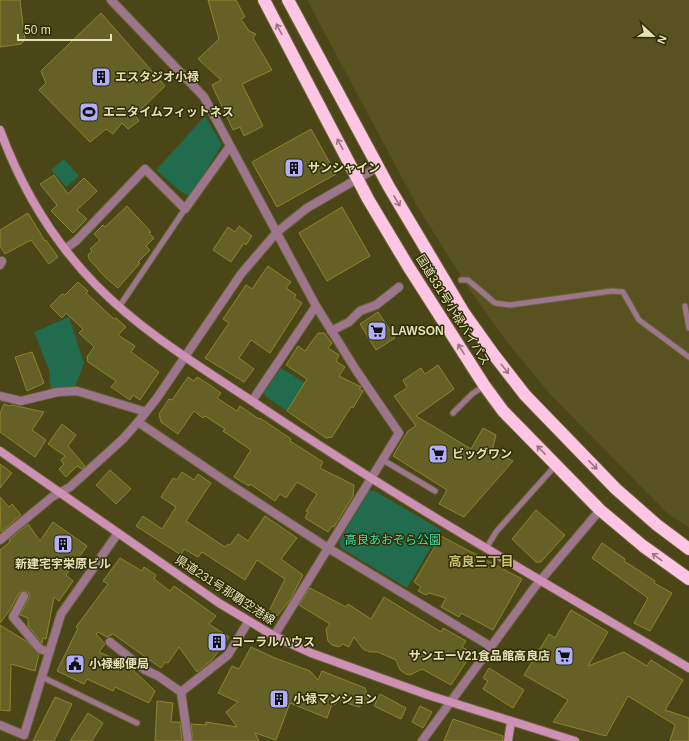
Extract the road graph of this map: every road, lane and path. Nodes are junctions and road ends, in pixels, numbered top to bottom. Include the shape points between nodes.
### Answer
1 (111, 0) edge
2 (264, 0) edge
3 (288, 0) edge
4 (0, 130) edge
5 (230, 146) junction
6 (378, 167) junction
7 (358, 179) junction
8 (185, 209) junction
9 (277, 232) junction
10 (65, 249) junction
11 (461, 280) dead end
12 (399, 287) dead end
13 (316, 306) junction
14 (685, 306) dead end
15 (119, 307) junction
16 (689, 328) edge
17 (331, 331) junction
18 (185, 356) junction
19 (689, 357) edge
20 (484, 385) junction
21 (0, 396) edge
22 (252, 401) junction
23 (146, 412) junction
24 (453, 413) dead end
25 (138, 422) junction
26 (0, 450) edge
27 (383, 460) junction
28 (556, 465) junction
29 (372, 479) junction
30 (434, 491) dead end
31 (60, 492) junction
32 (600, 510) junction
33 (118, 533) junction
34 (0, 540) edge
35 (486, 547) junction
36 (328, 548) junction
37 (689, 549) edge
38 (541, 580) junction
39 (689, 580) edge
40 (24, 596) dead end
41 (248, 622) junction
42 (274, 636) junction
43 (110, 642) dead end
44 (490, 646) junction
45 (49, 652) junction
46 (689, 668) edge
47 (42, 677) junction
48 (181, 692) junction
49 (450, 703) junction
50 (511, 722) junction
51 (137, 723) dead end
52 (0, 725) edge
53 (23, 738) edge
54 (188, 741) edge
55 (422, 741) edge
56 (508, 741) edge
57 (575, 741) edge

1 - 5 street via 204,97
7 -> 2 highway, 国道331号小禄バイパス
3 - 6 highway, 国道331号小禄バイパス
4 - 10 street via 12,161 31,197
5 - 8 street
5 - 9 street
6 - 7 street
6 -> 37 highway, 国道331号小禄バイパス via 464,312 525,395 616,490
7 - 9 street via 307,208
20 -> 7 highway, 国道331号小禄バイパス via 408,266
8 - 10 street via 145,169 76,241
8 - 15 lane
9 - 13 street
9 - 18 street via 241,274
10 - 15 street
11 - 19 lane via 468,280 495,303 510,305 612,291 623,292 639,320
12 - 17 street via 376,305 360,311 349,322
13 - 17 street
13 - 22 street
14 - 16 lane
15 - 18 street
17 - 27 street via 399,433
18 - 22 street
18 - 23 street
20 - 24 lane
28 -> 20 highway, 国道331号小禄バイパス via 503,411
21 - 23 street via 21,401 58,392 77,391
22 - 29 street
23 - 25 street
25 - 31 street via 70,487
25 - 36 street
26 - 31 street, 県道231号那覇空港線
27 - 29 street
27 - 30 lane
28 - 32 highway, 国道331号小禄バイパス
28 - 35 lane via 496,532
29 - 35 street
29 - 36 street
31 - 33 street, 県道231号那覇空港線
31 - 34 street
32 - 38 street
39 -> 32 highway, 国道331号小禄バイパス
33 - 41 street, 県道231号那覇空港線
33 - 45 street via 61,614
35 - 38 street
36 - 42 street
36 - 44 street
38 - 44 street
38 - 46 street
40 - 45 street via 13,617 40,649
41 - 42 street, 県道231号那覇空港線
41 - 48 street via 228,655
42 - 49 street, 県道231号那覇空港線 via 312,653
43 - 48 street via 145,670
44 - 49 street
45 - 47 street
47 - 51 lane
47 - 53 street
48 - 54 street
49 - 50 street, 県道231号那覇空港線
49 - 55 street
50 - 56 street
50 - 57 street, 県道231号那覇空港線
52 - 53 street

